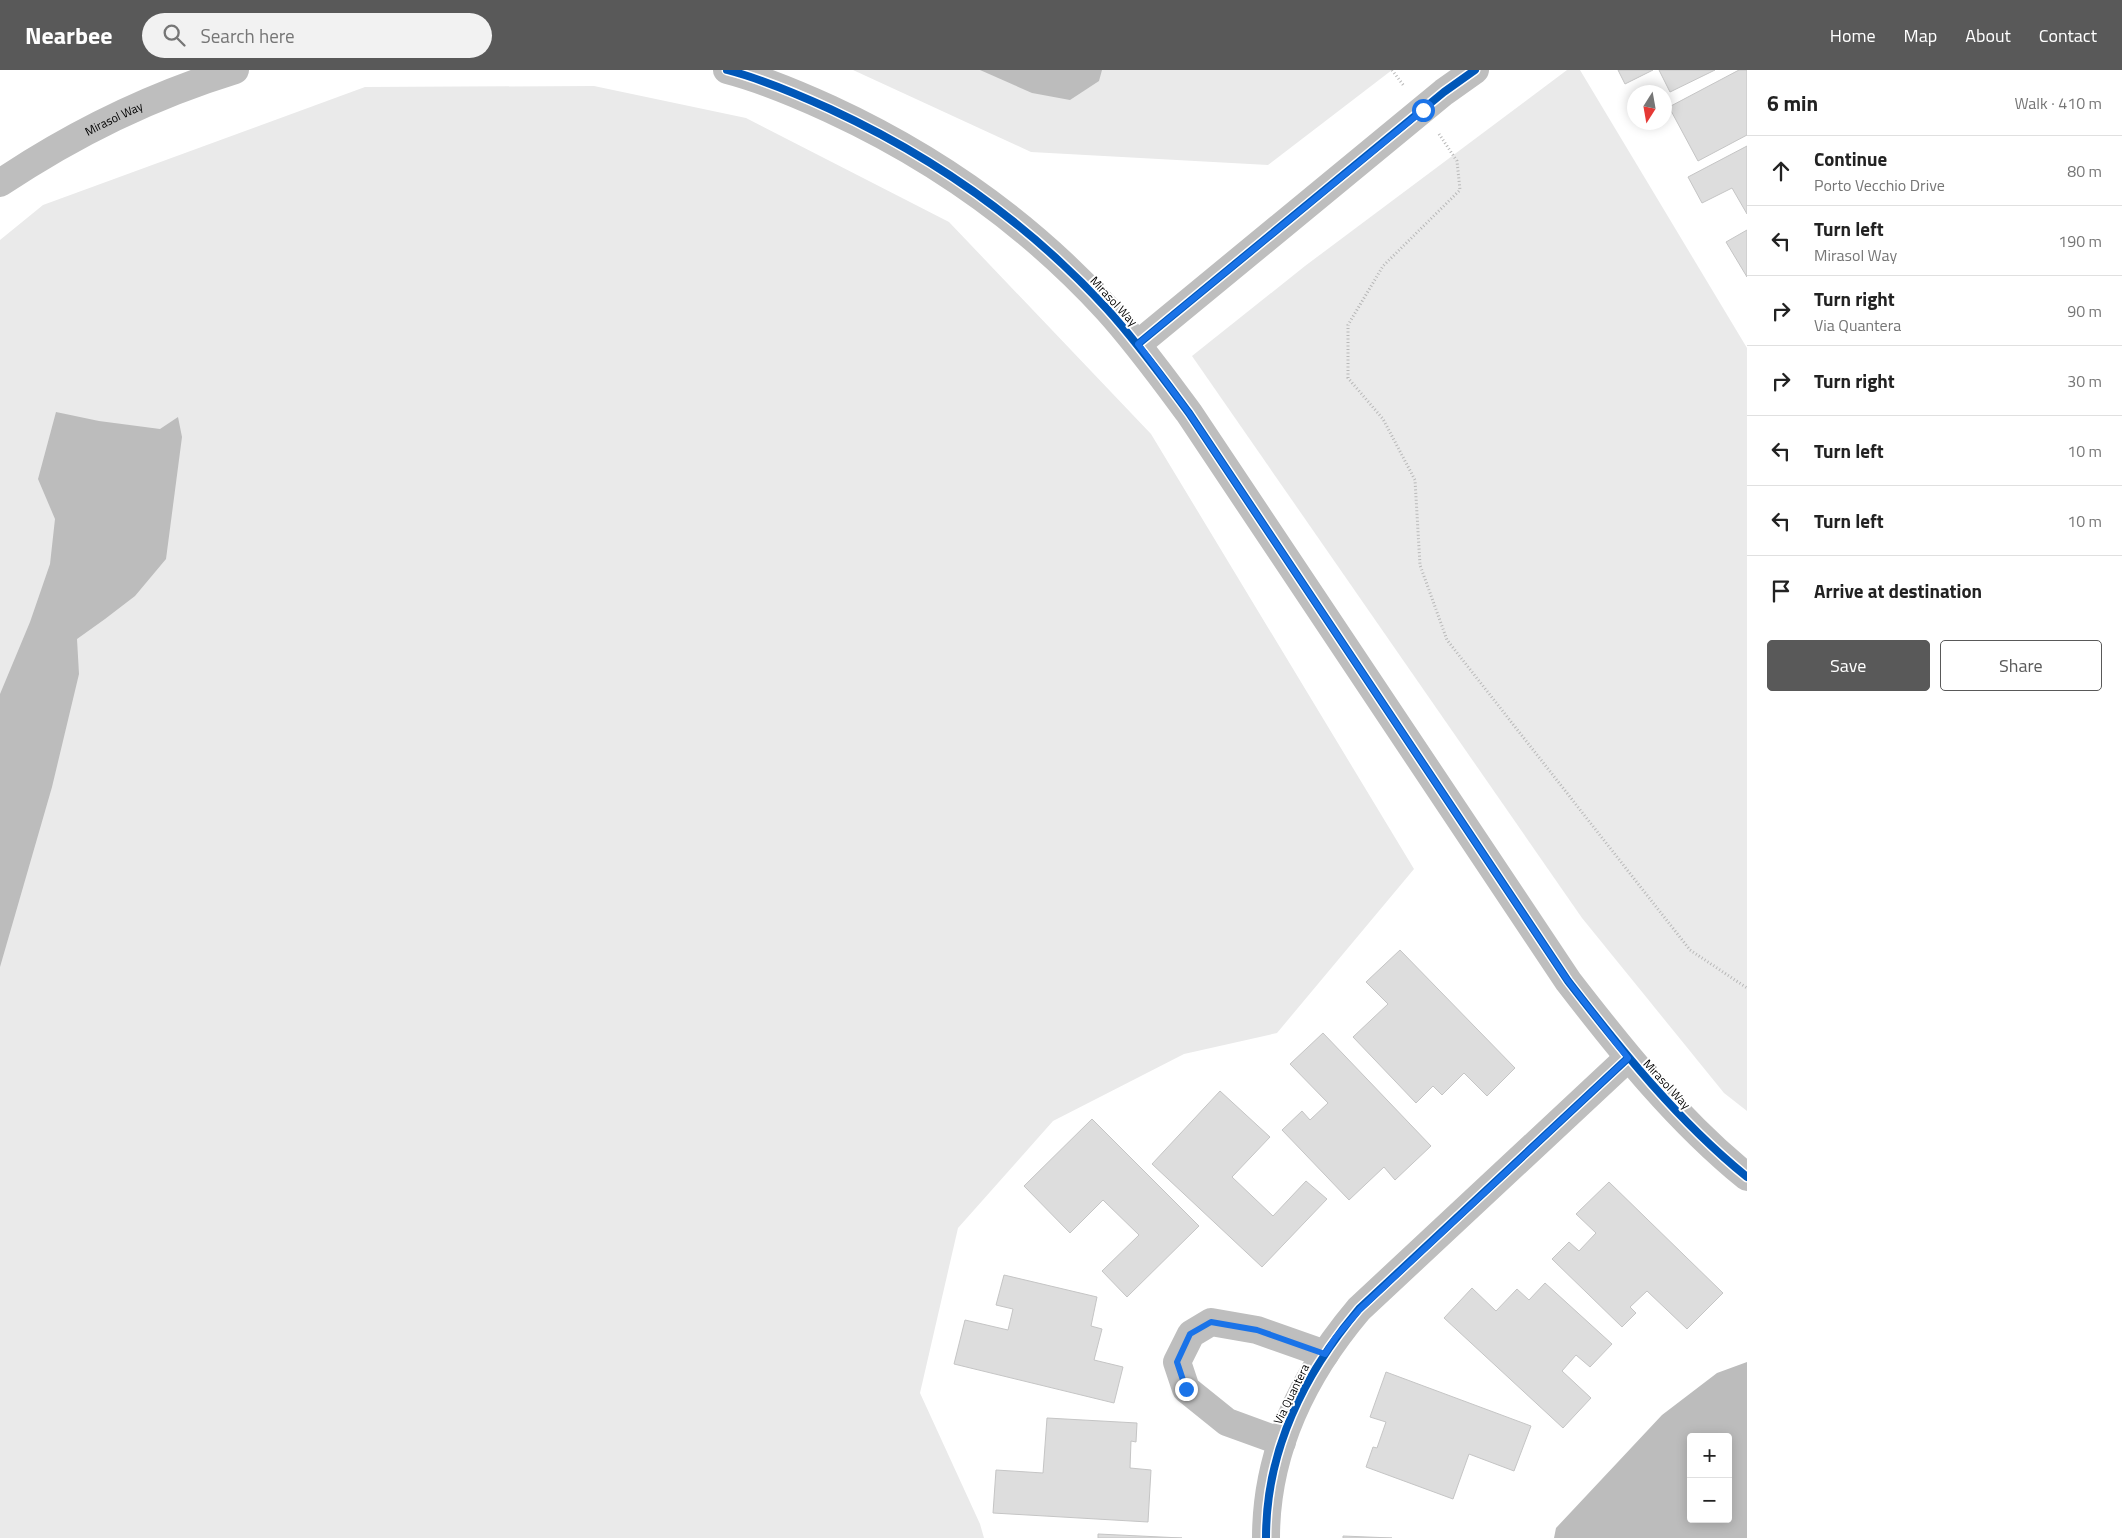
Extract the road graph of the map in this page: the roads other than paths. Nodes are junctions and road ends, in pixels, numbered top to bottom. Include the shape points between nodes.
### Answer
1 (235, 70) edge
2 (727, 70) edge
3 (1475, 70) edge
4 (0, 183) edge
5 (1138, 344) junction
6 (1628, 1058) junction
7 (1747, 1177) edge
8 (1325, 1354) junction
9 (1282, 1442) junction
10 (1266, 1538) edge

1 - 4 street, Mirasol Way via 125,111 46,152
2 - 5 street, Mirasol Way via 804,98 872,129 936,166 997,208 1054,256
3 - 5 street
5 - 6 street, Mirasol Way via 1189,413 1568,981
6 - 7 street, Mirasol Way via 1682,1117
6 - 8 street, Via Quantera via 1360,1309
8 - 9 street, Via Quantera via 1309,1379
8 - 9 street via 1257,1330 1211,1322 1190,1334 1177,1362 1186,1389 1227,1422
9 - 10 street, Via Quantera via 1274,1471

